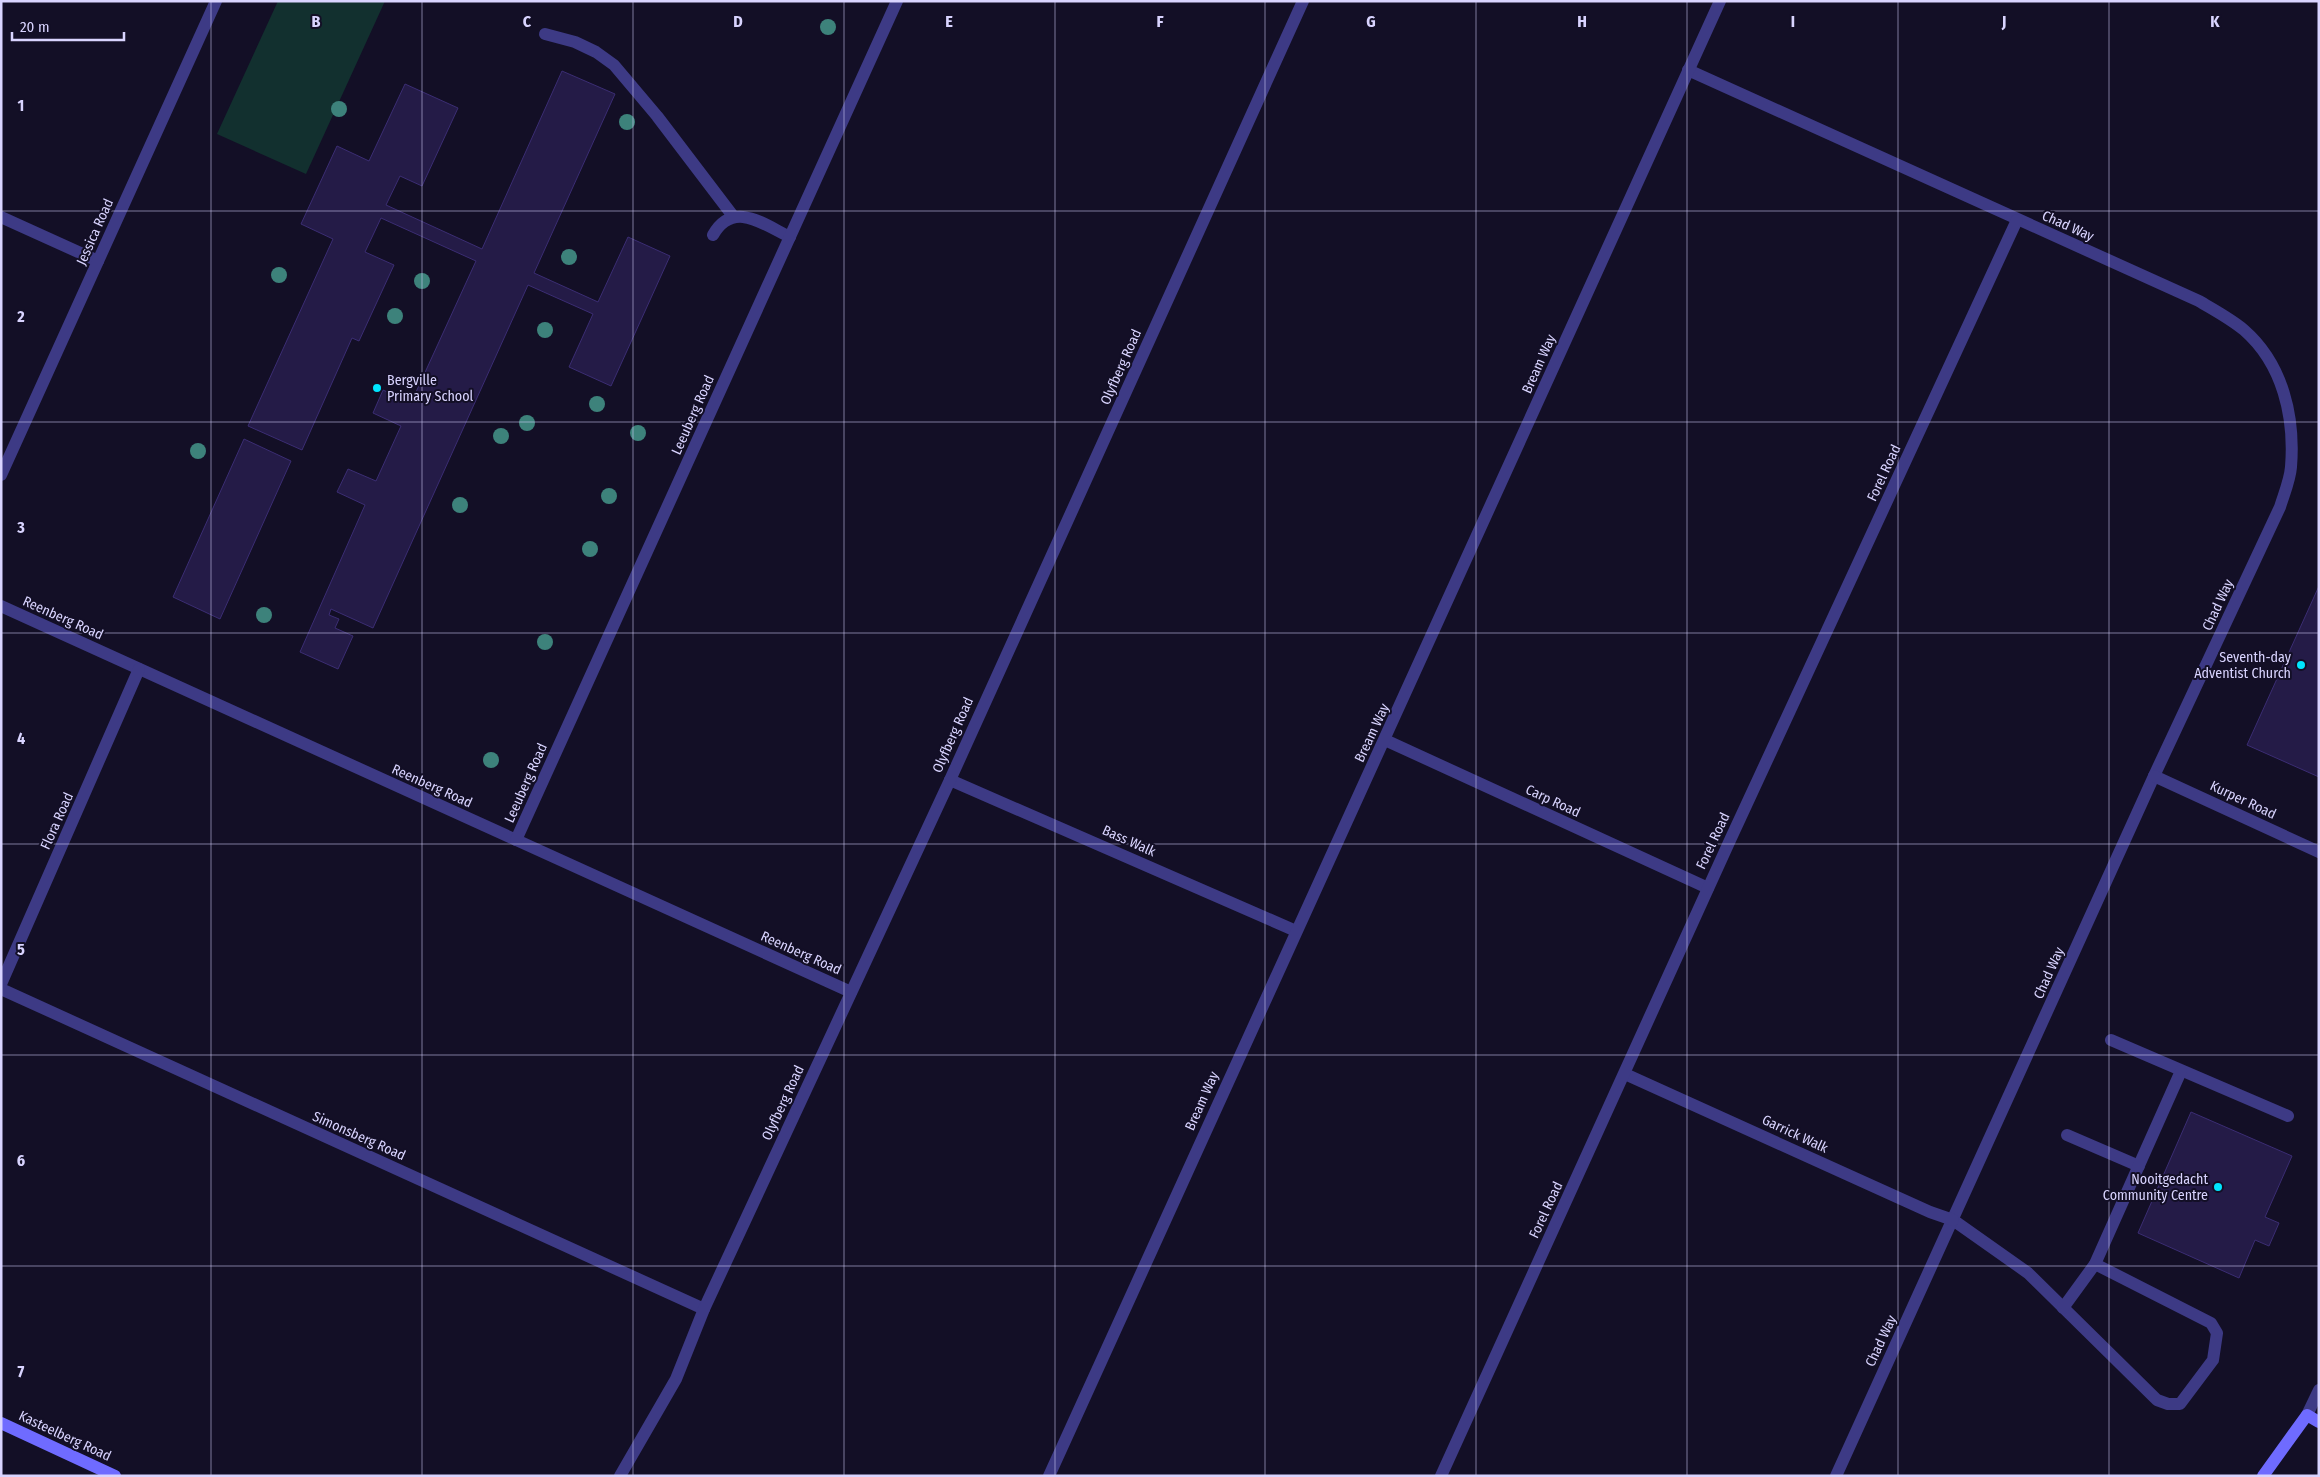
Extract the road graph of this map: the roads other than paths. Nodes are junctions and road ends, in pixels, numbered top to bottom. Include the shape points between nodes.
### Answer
1 (216, 1) edge
2 (897, 1) edge
3 (1303, 1) edge
4 (1720, 1) edge
5 (545, 34) dead end
6 (1688, 70) junction
7 (1, 216) edge
8 (734, 216) junction
9 (2017, 220) junction
10 (713, 235) dead end
11 (790, 237) junction
12 (98, 261) junction
13 (1, 475) edge
14 (1, 606) edge
15 (139, 669) junction
16 (1385, 740) junction
17 (2154, 776) junction
18 (950, 780) junction
19 (516, 840) junction
20 (2319, 852) edge
21 (1708, 888) junction
22 (1296, 931) junction
23 (1, 984) edge
24 (1, 989) edge
25 (851, 992) junction
26 (2110, 1040) dead end
27 (2182, 1071) junction
28 (1625, 1074) junction
29 (2288, 1116) dead end
30 (2067, 1135) dead end
31 (2139, 1166) junction
32 (1954, 1220) junction
33 (2095, 1264) junction
34 (2063, 1308) junction
35 (704, 1309) junction
36 (2319, 1390) edge
37 (2307, 1415) junction
38 (2319, 1422) edge
39 (1, 1423) edge
40 (115, 1476) edge
41 (620, 1476) edge
42 (1049, 1476) edge
43 (1441, 1476) edge
44 (1836, 1476) edge
45 (2263, 1476) edge

1 - 12 street, Jessica Road
2 - 11 street, Leeuberg Road
3 - 18 street, Olyfberg Road
4 - 6 street, Bream Way
5 - 8 street via 576,42 614,65
6 - 9 street, Chad Way
6 - 16 street, Bream Way
7 - 12 street
8 - 10 street via 718,226
8 - 11 street via 750,218
9 - 17 street, Chad Way via 2200,301 2244,331 2263,353 2286,396 2291,468 2280,507
9 - 21 street, Forel Road
11 - 19 street, Leeuberg Road
12 - 13 street, Jessica Road
14 - 15 street, Reenberg Road
15 - 19 street, Reenberg Road
15 - 23 street, Flora Road
16 - 21 street, Carp Road
16 - 22 street, Bream Way
17 - 20 street, Kurper Road
17 - 32 street, Chad Way
18 - 22 street, Bass Walk
18 - 25 street, Olyfberg Road
19 - 25 street, Reenberg Road
21 - 28 street, Forel Road
22 - 42 street, Bream Way
24 - 35 street, Simonsberg Road
25 - 35 street, Olyfberg Road
26 - 27 street
27 - 29 street
27 - 31 street
28 - 32 street, Garrick Walk
28 - 43 street, Forel Road
30 - 31 street
31 - 33 street
32 - 34 street, Garrick Walk via 2028,1273
32 - 44 street, Chad Way
33 - 34 street
33 - 34 street, Garrick Walk via 2211,1323 2217,1333 2213,1360 2180,1404 2156,1400
35 - 41 street, Olyfberg Road via 676,1379
36 - 37 street
37 - 38 street
37 - 45 street
39 - 40 street, Kasteelberg Road

